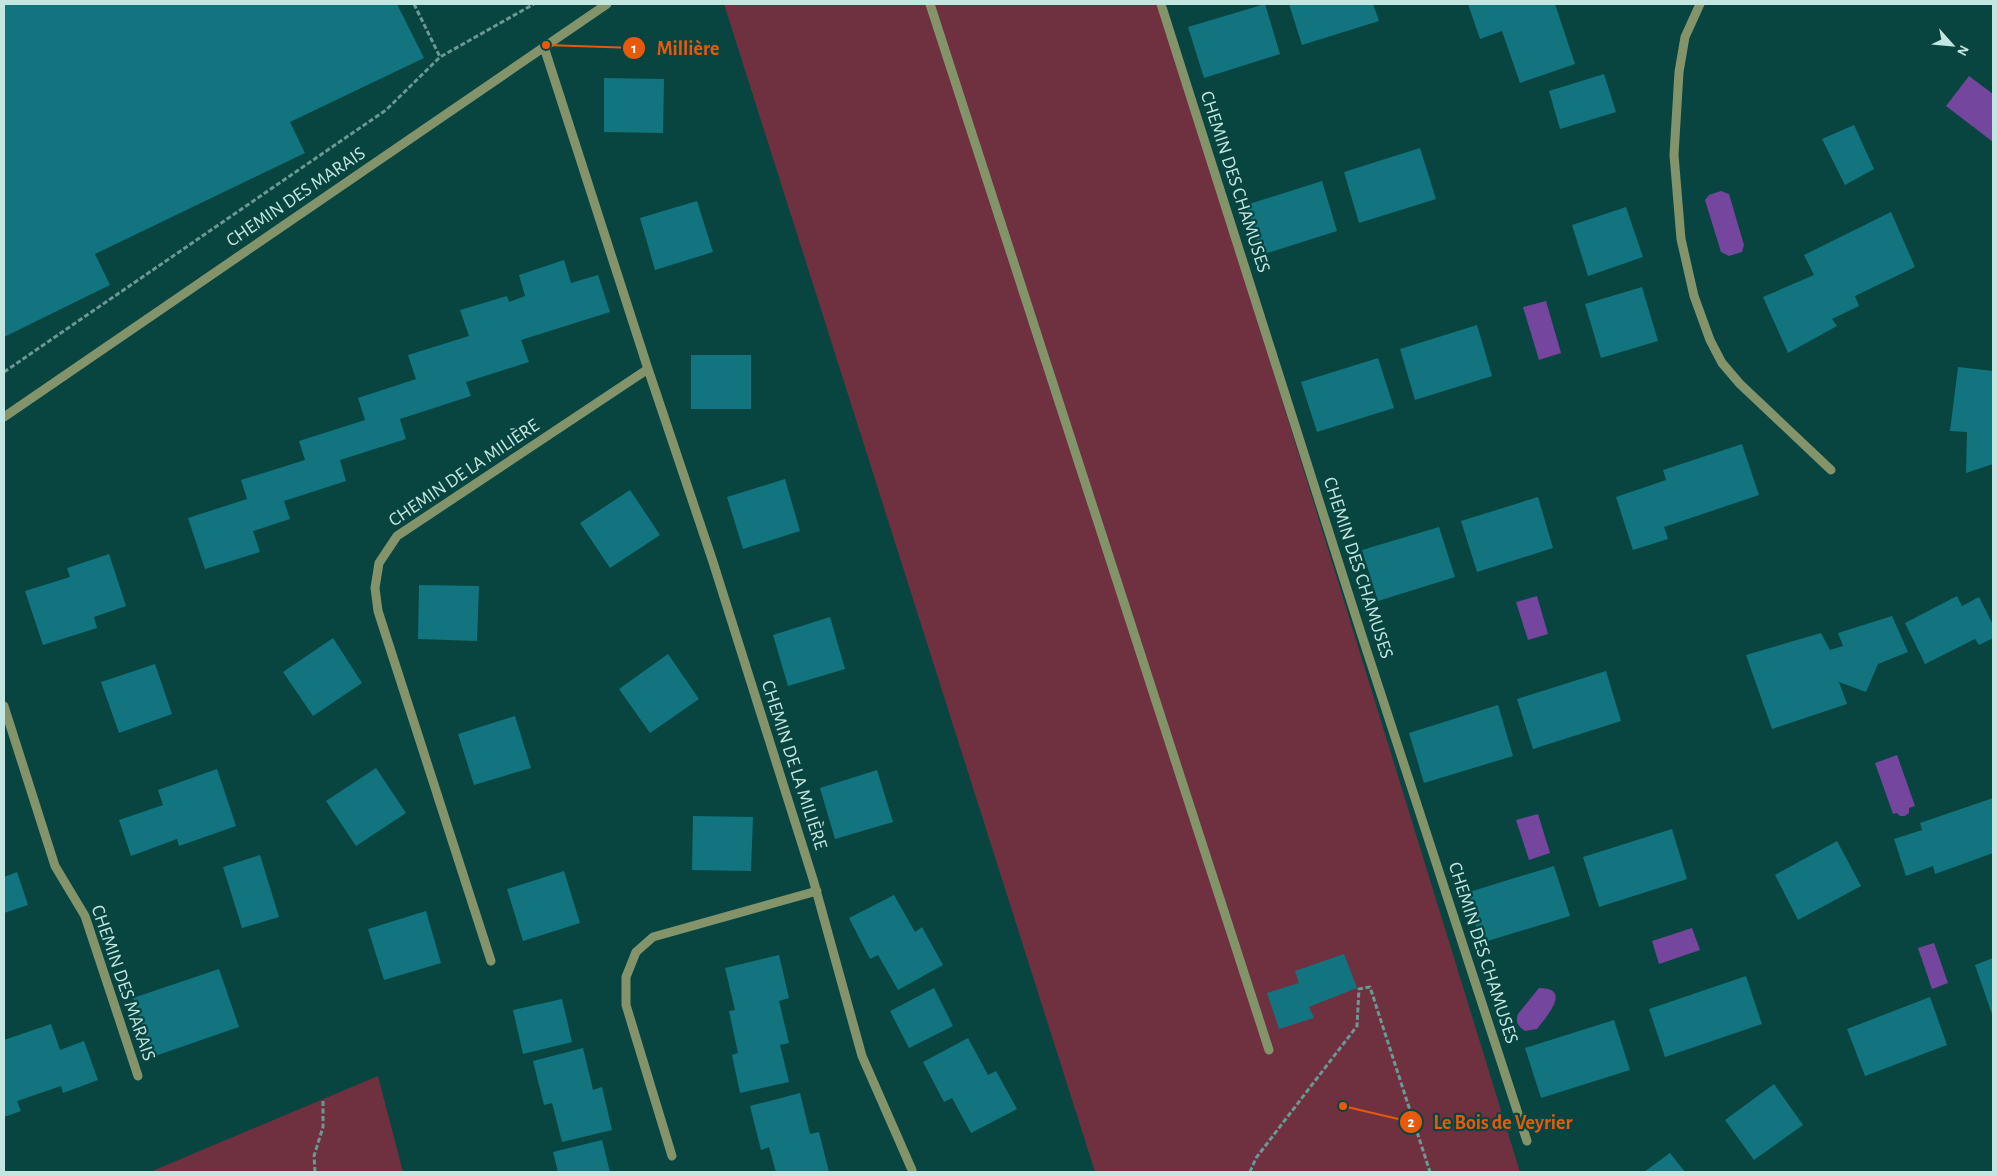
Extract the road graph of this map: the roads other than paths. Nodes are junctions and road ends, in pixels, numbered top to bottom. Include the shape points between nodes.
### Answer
1 (607, 4) edge
2 (930, 4) edge
3 (1161, 4) edge
4 (1700, 4) edge
5 (544, 47) junction
6 (648, 369) junction
7 (5, 415) edge
8 (1831, 470) dead end
9 (4, 706) edge
10 (817, 891) junction
11 (491, 961) dead end
12 (1269, 1050) dead end
13 (138, 1076) dead end
14 (1527, 1141) dead end
15 (672, 1156) dead end
16 (912, 1170) dead end

1 - 5 street, CHEMIN DES MARAIS
2 - 12 street
3 - 14 street, CHEMIN DES CHAMUSES
4 - 8 street via 1685,37 1679,72 1674,155 1681,239 1694,296 1722,363
5 - 6 street, CHEMIN DE LA MILIÈRE
5 - 7 street, CHEMIN DES MARAIS
6 - 10 street, CHEMIN DE LA MILIÈRE
6 - 11 street, CHEMIN DE LA MILIÈRE via 397,536 378,563 375,588 378,611
9 - 13 street, CHEMIN DES MARAIS via 55,866 85,916
10 - 15 street via 653,937 636,952 626,977 626,1005
10 - 16 street, CHEMIN DE LA MILIÈRE via 862,1056

